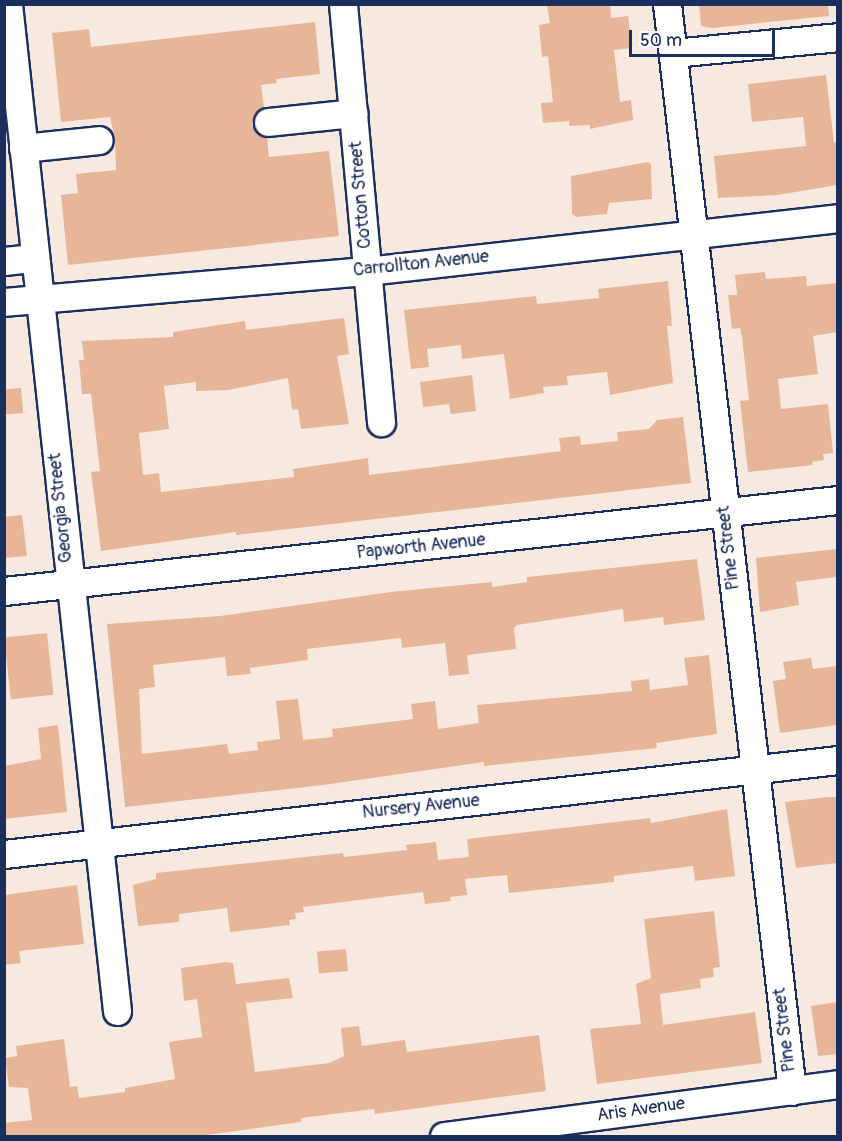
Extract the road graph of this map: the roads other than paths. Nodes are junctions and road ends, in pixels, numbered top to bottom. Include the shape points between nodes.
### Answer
1 (8, 4) edge
2 (343, 4) edge
3 (667, 4) edge
4 (837, 37) edge
5 (673, 53) junction
6 (354, 113) junction
7 (268, 122) dead end
8 (99, 140) dead end
9 (23, 148) junction
10 (837, 218) edge
11 (693, 233) junction
12 (34, 258) junction
13 (4, 261) edge
14 (367, 271) junction
15 (39, 299) junction
16 (4, 302) edge
17 (381, 422) dead end
18 (837, 500) edge
19 (725, 512) junction
20 (69, 584) junction
21 (4, 591) edge
22 (837, 760) edge
23 (754, 769) junction
24 (97, 843) junction
25 (4, 854) edge
26 (117, 1011) dead end
27 (837, 1084) edge
28 (792, 1090) junction
29 (444, 1137) edge

1 - 9 street, Georgia Street
2 - 6 street, Cotton Street
3 - 5 street, Pine Street
4 - 5 street
5 - 11 street, Pine Street
6 - 7 street
6 - 14 street, Cotton Street
8 - 9 street
9 - 12 street, Georgia Street
10 - 11 street, Carrollton Avenue
11 - 14 street, Carrollton Avenue
11 - 19 street, Pine Street
12 - 13 street
12 - 15 street, Georgia Street
14 - 15 street, Carrollton Avenue
14 - 17 street, Cotton Street
15 - 16 street, Carrollton Avenue
15 - 20 street, Georgia Street
18 - 19 street, Papworth Avenue
19 - 20 street, Papworth Avenue
19 - 23 street, Pine Street
20 - 21 street, Papworth Avenue
20 - 24 street, Georgia Street
22 - 23 street, Nursery Avenue
23 - 24 street, Nursery Avenue
23 - 28 street, Pine Street
24 - 25 street, Nursery Avenue
24 - 26 street, Georgia Street
27 - 28 street, Aris Avenue
28 - 29 street, Aris Avenue

